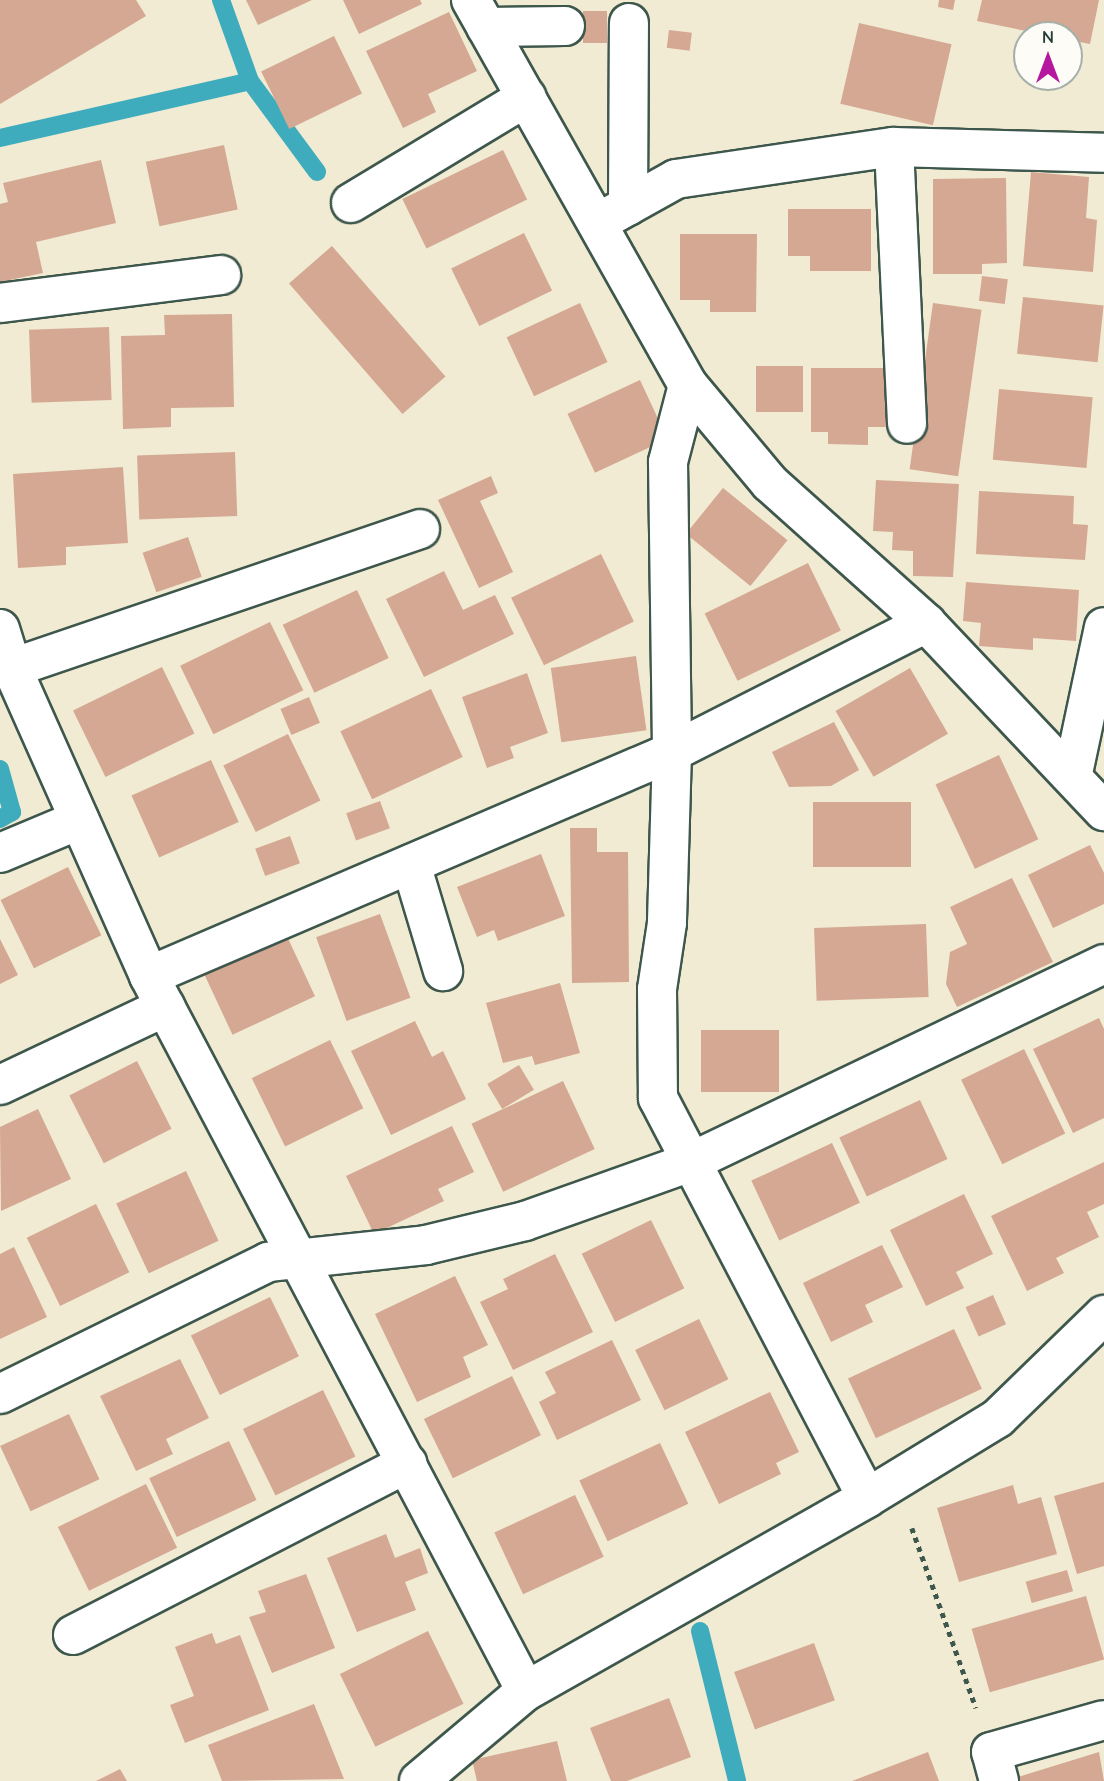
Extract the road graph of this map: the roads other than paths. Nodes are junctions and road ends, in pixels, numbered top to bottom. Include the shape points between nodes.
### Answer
1 (478, 14) edge
2 (629, 23) dead end
3 (565, 26) dead end
4 (527, 97) junction
5 (894, 147) junction
6 (1104, 153) edge
7 (351, 203) dead end
8 (613, 214) junction
9 (221, 275) dead end
10 (0, 303) edge
11 (688, 385) junction
12 (907, 424) dead end
13 (420, 529) dead end
14 (926, 623) junction
15 (0, 629) edge
16 (1103, 634) edge
17 (12, 667) junction
18 (672, 752) junction
19 (1073, 774) junction
20 (1104, 811) edge
21 (79, 820) junction
22 (0, 853) edge
23 (411, 864) junction
24 (1104, 964) edge
25 (443, 971) dead end
26 (157, 991) junction
27 (0, 1084) edge
28 (691, 1162) junction
29 (300, 1259) junction
30 (1104, 1315) edge
31 (0, 1394) edge
32 (407, 1463) junction
33 (881, 1489) junction
34 (73, 1635) dead end
35 (526, 1690) junction
36 (1104, 1720) edge
37 (995, 1766) edge
38 (419, 1781) edge

1 - 3 street
1 - 4 street
2 - 8 street
4 - 7 street
4 - 8 street
5 - 6 street
5 - 8 street via 676,179
5 - 12 street
8 - 11 street
9 - 10 street
11 - 14 street via 770,483
11 - 18 street via 668,462
13 - 17 street
14 - 18 street
14 - 19 street
15 - 17 street
16 - 19 street
17 - 21 street
18 - 23 street
18 - 28 street via 667,923 657,989 658,1098
19 - 20 street
21 - 22 street
21 - 26 street
23 - 25 street
23 - 26 street
24 - 28 street
26 - 27 street
26 - 29 street
28 - 29 street via 525,1221 426,1245
28 - 33 street
29 - 31 street via 268,1262
29 - 32 street
30 - 33 street via 998,1418
32 - 34 street
32 - 35 street
33 - 35 street
35 - 38 street
36 - 37 street

